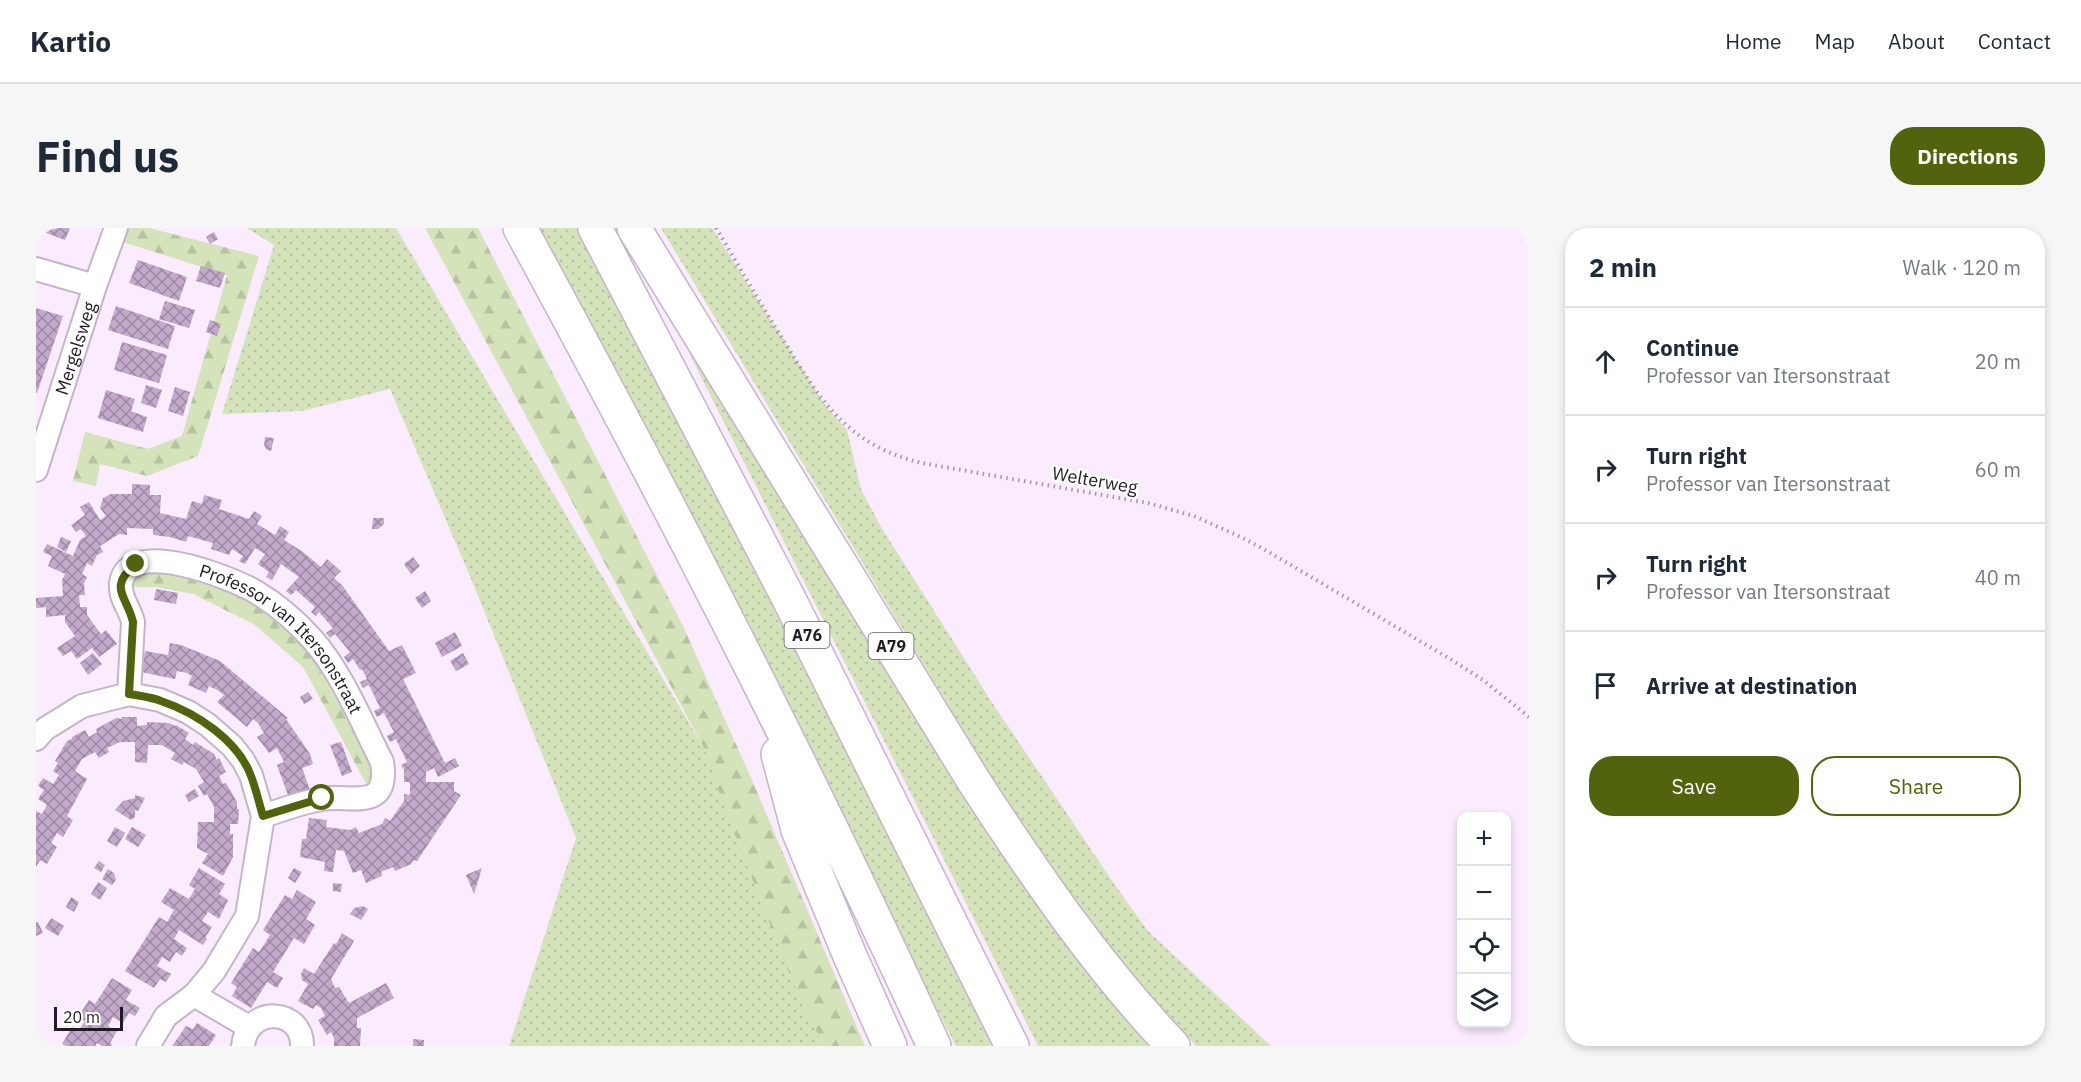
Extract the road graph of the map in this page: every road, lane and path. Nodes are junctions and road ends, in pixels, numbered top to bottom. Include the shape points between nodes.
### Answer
1 (116, 228) edge
2 (520, 228) edge
3 (595, 228) edge
4 (634, 228) edge
5 (716, 228) edge
6 (36, 269) edge
7 (95, 286) junction
8 (36, 470) edge
9 (761, 688) junction
10 (129, 694) junction
11 (1529, 717) edge
12 (36, 739) edge
13 (263, 816) junction
14 (194, 995) junction
15 (246, 1036) edge
16 (148, 1046) edge
17 (302, 1046) edge
18 (890, 1046) edge
19 (934, 1046) edge
20 (1012, 1046) edge
21 (1173, 1046) edge

1 - 7 street, Mergelsweg
2 - 9 highway
3 - 20 highway, A76 via 789,599
4 - 21 highway, A79 via 1022,855 1094,955
5 - 11 path, Welterweg via 810,384 838,418 868,442 922,463 1123,498 1194,516 1259,547 1447,657
6 - 7 street
7 - 8 street, Mergelsweg
9 - 18 highway via 798,830
9 - 19 highway
10 - 12 street via 82,706
10 - 13 street via 160,700 188,712 232,746 251,775
10 - 13 street, Professor van Itersonstraat via 133,622 120,591 121,580 136,564 148,561 207,570 277,606 330,662 382,762 384,774 373,795 362,799 322,798
13 - 14 street via 247,916 214,971
14 - 15 street
14 - 16 street via 166,1016
15 - 17 street via 257,1020 275,1016 293,1024

